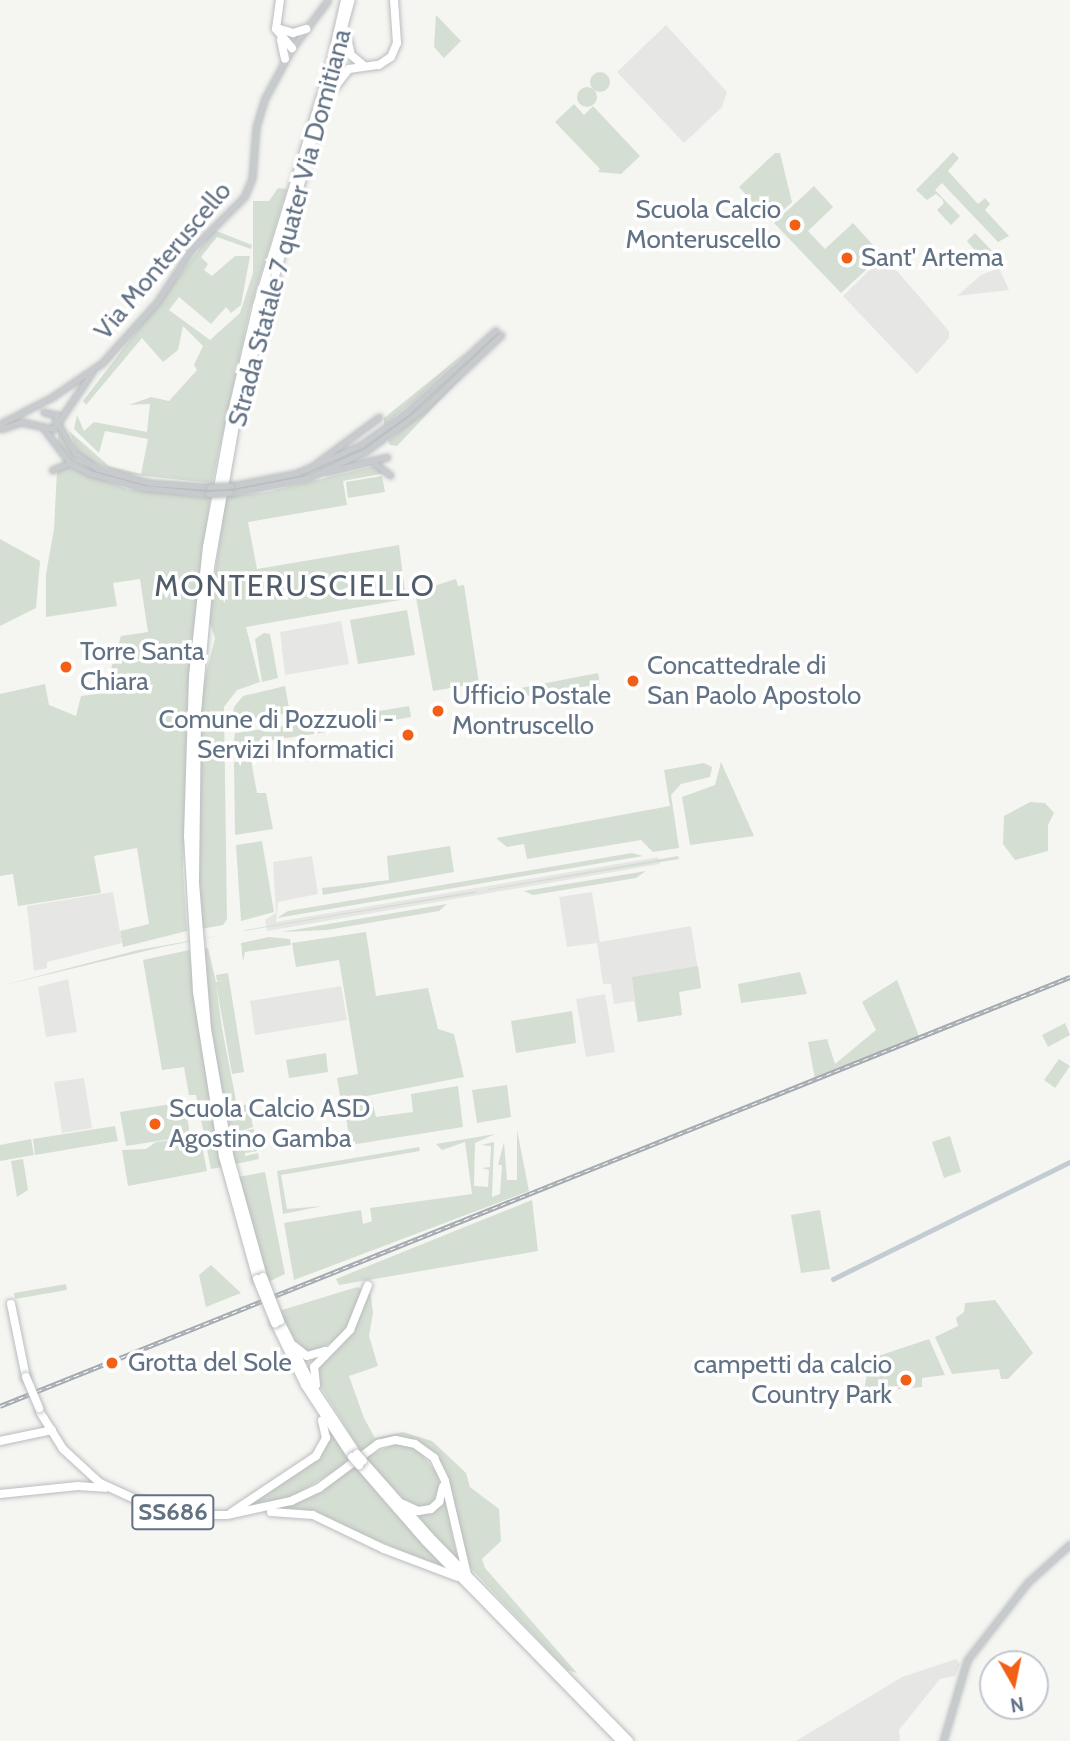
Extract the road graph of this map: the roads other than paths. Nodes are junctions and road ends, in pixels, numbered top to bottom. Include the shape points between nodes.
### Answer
1 (280, 0) edge
2 (328, 0) edge
3 (345, 0) edge
4 (351, 0) edge
5 (394, 0) edge
6 (346, 26) junction
7 (278, 27) junction
8 (306, 29) junction
9 (281, 40) junction
10 (292, 48) junction
11 (285, 59) junction
12 (364, 66) junction
13 (327, 100) junction
14 (92, 372) junction
15 (39, 405) junction
16 (43, 412) junction
17 (64, 416) junction
18 (379, 418) dead end
19 (59, 423) junction
20 (0, 426) edge
21 (43, 428) junction
22 (65, 431) junction
23 (387, 457) dead end
24 (70, 463) junction
25 (368, 464) junction
26 (312, 467) junction
27 (52, 470) dead end
28 (325, 472) junction
29 (390, 475) dead end
30 (194, 928) junction
31 (368, 1285) dead end
32 (11, 1304) dead end
33 (277, 1322) junction
34 (290, 1344) junction
35 (328, 1351) junction
36 (317, 1394) junction
37 (39, 1410) junction
38 (321, 1413) junction
39 (51, 1429) junction
40 (36, 1431) junction
41 (0, 1441) edge
42 (355, 1455) junction
43 (361, 1463) junction
44 (86, 1469) junction
45 (442, 1474) junction
46 (78, 1486) junction
47 (108, 1488) junction
48 (0, 1494) edge
49 (121, 1494) junction
50 (394, 1499) junction
51 (254, 1511) junction
52 (227, 1515) junction
53 (1070, 1544) edge
54 (465, 1577) junction
55 (621, 1741) edge
56 (629, 1741) edge
57 (943, 1741) edge

1 - 7 highway
2 - 8 street, Via Monteruscello
3 - 30 highway, Strada Statale 7 quater Via Domitiana via 329,71 257,306 214,501 190,724
4 - 6 highway, Strada Statale 7 quater Via Domitiana
5 - 12 highway via 395,50 382,64
6 - 12 highway via 348,50
6 - 13 highway, Strada Statale 7 quater Via Domitiana
7 - 8 highway via 293,33
7 - 9 highway
7 - 10 highway
8 - 10 street, Via Monteruscello
9 - 10 highway
9 - 11 highway
10 - 11 street, Via Monteruscello
11 - 14 street, Via Monteruscello via 259,114 248,191 191,250 142,321
12 - 13 highway via 344,72
13 - 30 highway, Strada Statale 7 quater Via Domitiana via 253,347 219,511 202,640 195,747
14 - 15 street, Via Monteruscello
14 - 17 street
15 - 16 street
15 - 20 street, Via Monteruscello
16 - 19 street via 52,411
16 - 21 street
17 - 19 street
17 - 22 street
18 - 26 street
19 - 21 street
19 - 22 street
20 - 21 street via 21,422
21 - 24 street
22 - 26 street, bridge via 75,453 98,469 150,483 231,486
23 - 25 street
24 - 27 street
24 - 28 street, bridge via 132,486 208,494
25 - 28 street
25 - 29 street via 383,466
26 - 28 street via 361,445 395,422 499,332 401,427
30 - 33 highway, Strada Statale 7 quater Via Domitiana, bridge via 226,1156
31 - 35 highway via 350,1330
32 - 37 highway, SS686, bridge via 26,1377
33 - 34 highway, Strada Statale 7 quater Via Domitiana
33 - 38 highway, Strada Statale 7 quater Via Domitiana
34 - 35 highway via 310,1356
34 - 36 highway, Strada Statale 7 quater Via Domitiana
35 - 36 highway via 313,1369
36 - 42 highway, Strada Statale 7 quater Via Domitiana
37 - 39 highway, SS686
37 - 40 highway
38 - 42 highway, Strada Statale 7 quater Via Domitiana
38 - 52 highway via 326,1433 321,1450
39 - 40 highway
39 - 44 highway, SS686
40 - 41 highway
42 - 43 highway, Strada Statale 7 quater Via Domitiana, bridge
43 - 50 highway, Strada Statale 7 quater Via Domitiana
43 - 54 highway, Strada Statale 7 quater Via Domitiana
44 - 46 highway
44 - 47 highway, SS686
44 - 49 highway, SS686
45 - 50 highway via 442,1497 431,1508 413,1510
45 - 51 highway via 425,1450 406,1441 390,1441 370,1449 319,1488
45 - 54 highway
46 - 47 highway, SS686
46 - 48 highway, SS686
47 - 49 highway, SS686
49 - 52 highway, SS686 via 164,1510
50 - 54 highway, Strada Statale 7 quater Via Domitiana
51 - 52 highway, SS686
51 - 54 highway via 313,1515 384,1549
53 - 57 street via 1028,1582 967,1660
54 - 55 highway, Strada Statale 7 quater Via Domitiana
54 - 56 highway, Strada Statale 7 quater Via Domitiana

